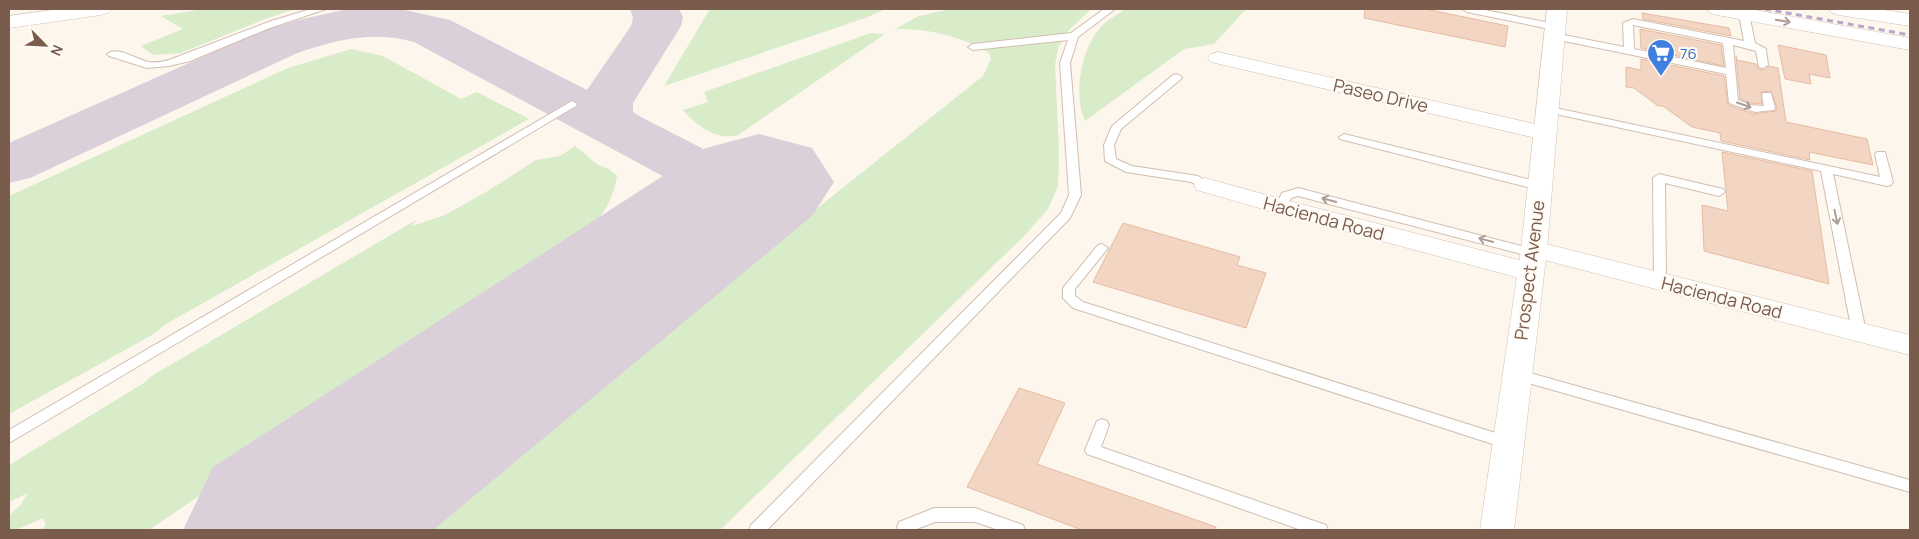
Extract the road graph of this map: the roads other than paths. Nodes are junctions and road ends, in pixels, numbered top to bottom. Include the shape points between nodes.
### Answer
1 (100, 9) edge
2 (321, 9) edge
3 (1110, 9) edge
4 (1467, 9) edge
5 (1717, 9) edge
6 (1839, 9) edge
7 (1514, 14) edge
8 (1744, 14) junction
9 (1910, 20) edge
10 (9, 22) edge
11 (1555, 24) edge
12 (1074, 36) junction
13 (1728, 41) junction
14 (1750, 44) junction
15 (1910, 44) edge
16 (973, 47) dead end
17 (1629, 51) junction
18 (112, 54) dead end
19 (1218, 58) dead end
20 (1763, 65) dead end
21 (1732, 72) junction
22 (1177, 77) dead end
23 (1767, 95) dead end
24 (572, 104) dead end
25 (1545, 121) junction
26 (1344, 138) dead end
27 (1881, 154) dead end
28 (1826, 169) junction
29 (1205, 185) joint
30 (1539, 186) junction
31 (1719, 192) dead end
32 (1102, 248) dead end
33 (1533, 258) junction
34 (1660, 281) junction
35 (1860, 332) junction
36 (1910, 345) edge
37 (1516, 374) junction
38 (1102, 425) dead end
39 (9, 437) edge
40 (1508, 443) junction
41 (1910, 486) edge
42 (905, 527) dead end
43 (757, 530) edge
44 (1017, 530) edge
45 (1320, 530) edge
46 (1497, 530) edge

1 - 10 main road
2 - 18 lane via 291,16 184,59 160,65 145,66
3 - 12 lane
4 - 7 lane
5 - 8 main road
6 - 9 main road
7 - 11 lane
8 - 14 lane
8 -> 15 main road
11 - 17 lane
11 - 25 main road, Prospect Avenue
12 - 16 lane
12 - 43 lane via 1065,63 1075,195 1066,216
13 - 14 lane
13 - 17 lane via 1697,38 1632,22 1628,23
13 - 21 lane
14 - 20 lane via 1761,49
17 - 21 lane
19 - 25 street, Paseo Drive
21 -> 23 lane via 1733,101 1761,110 1770,108
22 - 29 lane via 1116,128 1109,145 1111,161 1130,169 1194,179
24 - 39 lane
25 - 28 lane
25 - 30 main road, Prospect Avenue
26 - 30 lane
27 - 28 lane via 1887,182
28 -> 35 lane
29 - 33 street, Hacienda Road via 1282,207
30 - 33 main road, Prospect Avenue
31 - 34 lane via 1659,178
32 - 40 lane via 1069,288 1070,300
33 - 34 street, Hacienda Road
33 - 37 main road, Prospect Avenue
34 - 35 street, Hacienda Road
35 - 36 street, Hacienda Road
37 - 40 main road, Prospect Avenue
37 - 41 lane
38 - 45 lane via 1092,450
40 - 46 main road, Prospect Avenue
42 - 44 lane via 934,515 975,515

